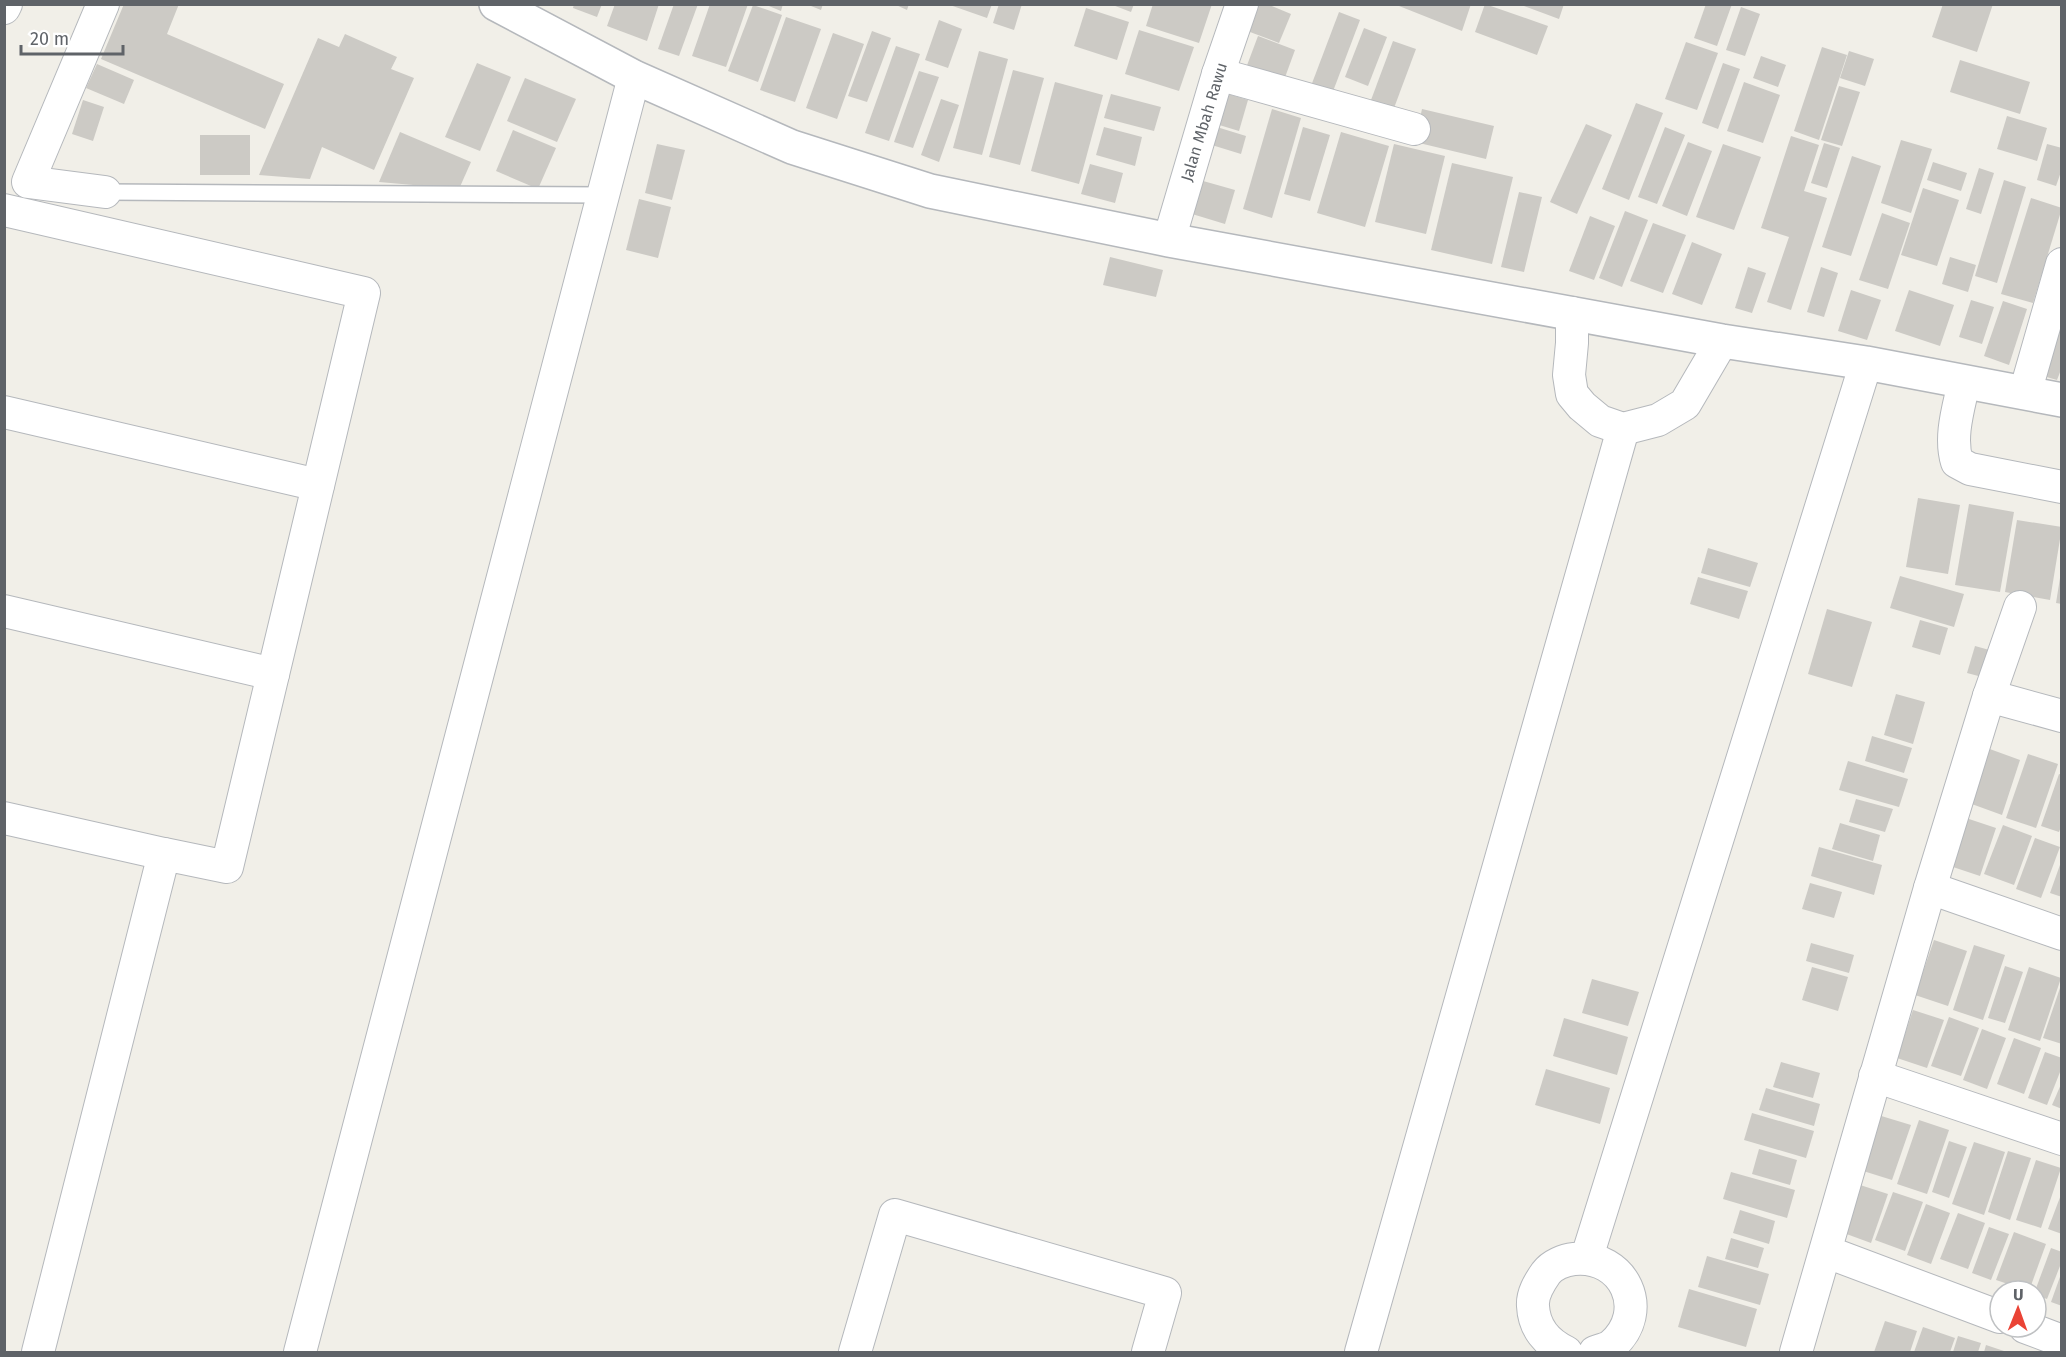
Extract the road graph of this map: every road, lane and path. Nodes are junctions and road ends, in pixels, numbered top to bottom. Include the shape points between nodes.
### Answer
1 (103, 4) edge
2 (496, 4) edge
3 (1242, 4) edge
4 (1218, 74) junction
5 (633, 77) junction
6 (1414, 129) dead end
7 (105, 192) joint
8 (603, 195) junction
9 (4, 210) edge
10 (1169, 240) junction
11 (2061, 264) edge
12 (1572, 313) junction
13 (1722, 341) junction
14 (1866, 363) junction
15 (1964, 382) junction
16 (2025, 393) junction
17 (2061, 400) edge
18 (4, 411) edge
19 (1623, 429) junction
20 (318, 486) junction
21 (2061, 487) edge
22 (2020, 607) dead end
23 (4, 611) edge
24 (273, 674) junction
25 (1989, 696) junction
26 (2061, 716) edge
27 (4, 818) edge
28 (164, 854) junction
29 (1930, 888) junction
30 (2061, 934) edge
31 (1875, 1076) junction
32 (2061, 1139) edge
33 (1827, 1252) junction
34 (1587, 1257) junction
35 (1988, 1312) edge
36 (1565, 1352) edge
37 (38, 1353) edge
38 (300, 1353) edge
39 (855, 1353) edge
40 (1148, 1353) edge
41 (1361, 1353) edge
42 (1595, 1353) edge
43 (1796, 1353) edge

1 - 7 street via 28,182
2 - 5 street
3 - 4 street, Jalan Mbah Rawu
4 - 6 street
4 - 10 street, Jalan Mbah Rawu
5 - 8 street
5 - 10 street via 792,147 930,191
7 - 8 lane
8 - 38 street
9 - 20 street via 364,293
10 - 12 street
11 - 16 street
12 - 13 street
12 - 19 street via 1572,394 1600,421
13 - 14 street
13 - 19 street via 1686,404 1658,420
14 - 15 street
14 - 34 street
15 - 16 street
15 - 21 street via 1954,440 1957,462 1970,469
16 - 17 street
18 - 20 street
19 - 41 street
20 - 24 street
22 - 25 street
23 - 24 street
24 - 28 street via 227,867
25 - 26 street
25 - 29 street
27 - 28 street
28 - 37 street
29 - 30 street
29 - 31 street
31 - 32 street
31 - 33 street
33 - 35 street
33 - 43 street
34 - 36 street via 1567,1259 1549,1269 1537,1285 1532,1305 1536,1325 1547,1341
34 - 42 street via 1610,1266 1626,1283 1631,1306 1626,1329 1610,1346
39 - 40 street via 895,1215 1165,1293

